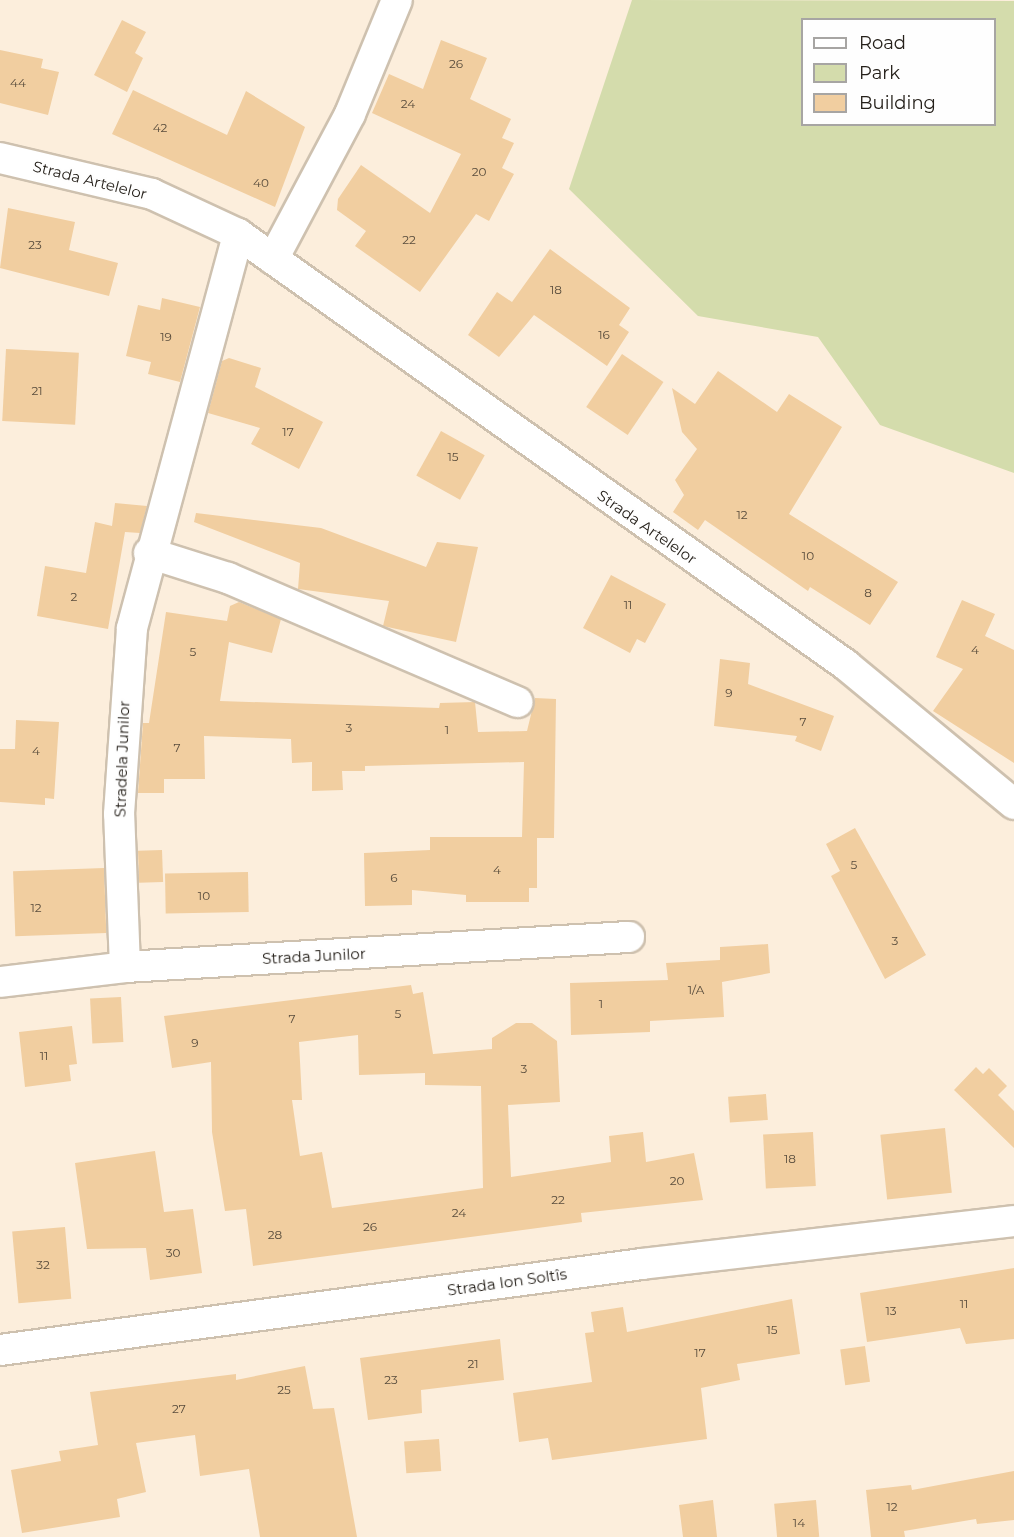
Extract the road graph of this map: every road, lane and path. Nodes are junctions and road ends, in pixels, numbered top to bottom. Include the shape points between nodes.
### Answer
1 (397, 0) edge
2 (0, 158) edge
3 (238, 234) junction
4 (273, 259) junction
5 (149, 553) junction
6 (518, 702) dead end
7 (1014, 804) edge
8 (629, 937) dead end
9 (125, 967) junction
10 (0, 982) edge
11 (1014, 1221) edge
12 (0, 1350) edge

1 - 4 street via 350,114
2 - 3 street, Strada Artelelor via 152,194
3 - 4 street, Strada Artelelor
3 - 5 street, Stradela Junilor
4 - 7 street, Strada Artelelor via 846,665
5 - 6 street via 228,578
5 - 9 street, Stradela Junilor via 132,628 124,703 119,814
8 - 9 street, Strada Junilor
9 - 10 street, Strada Junilor
11 - 12 street, Strada Ion Soltîs via 642,1264

